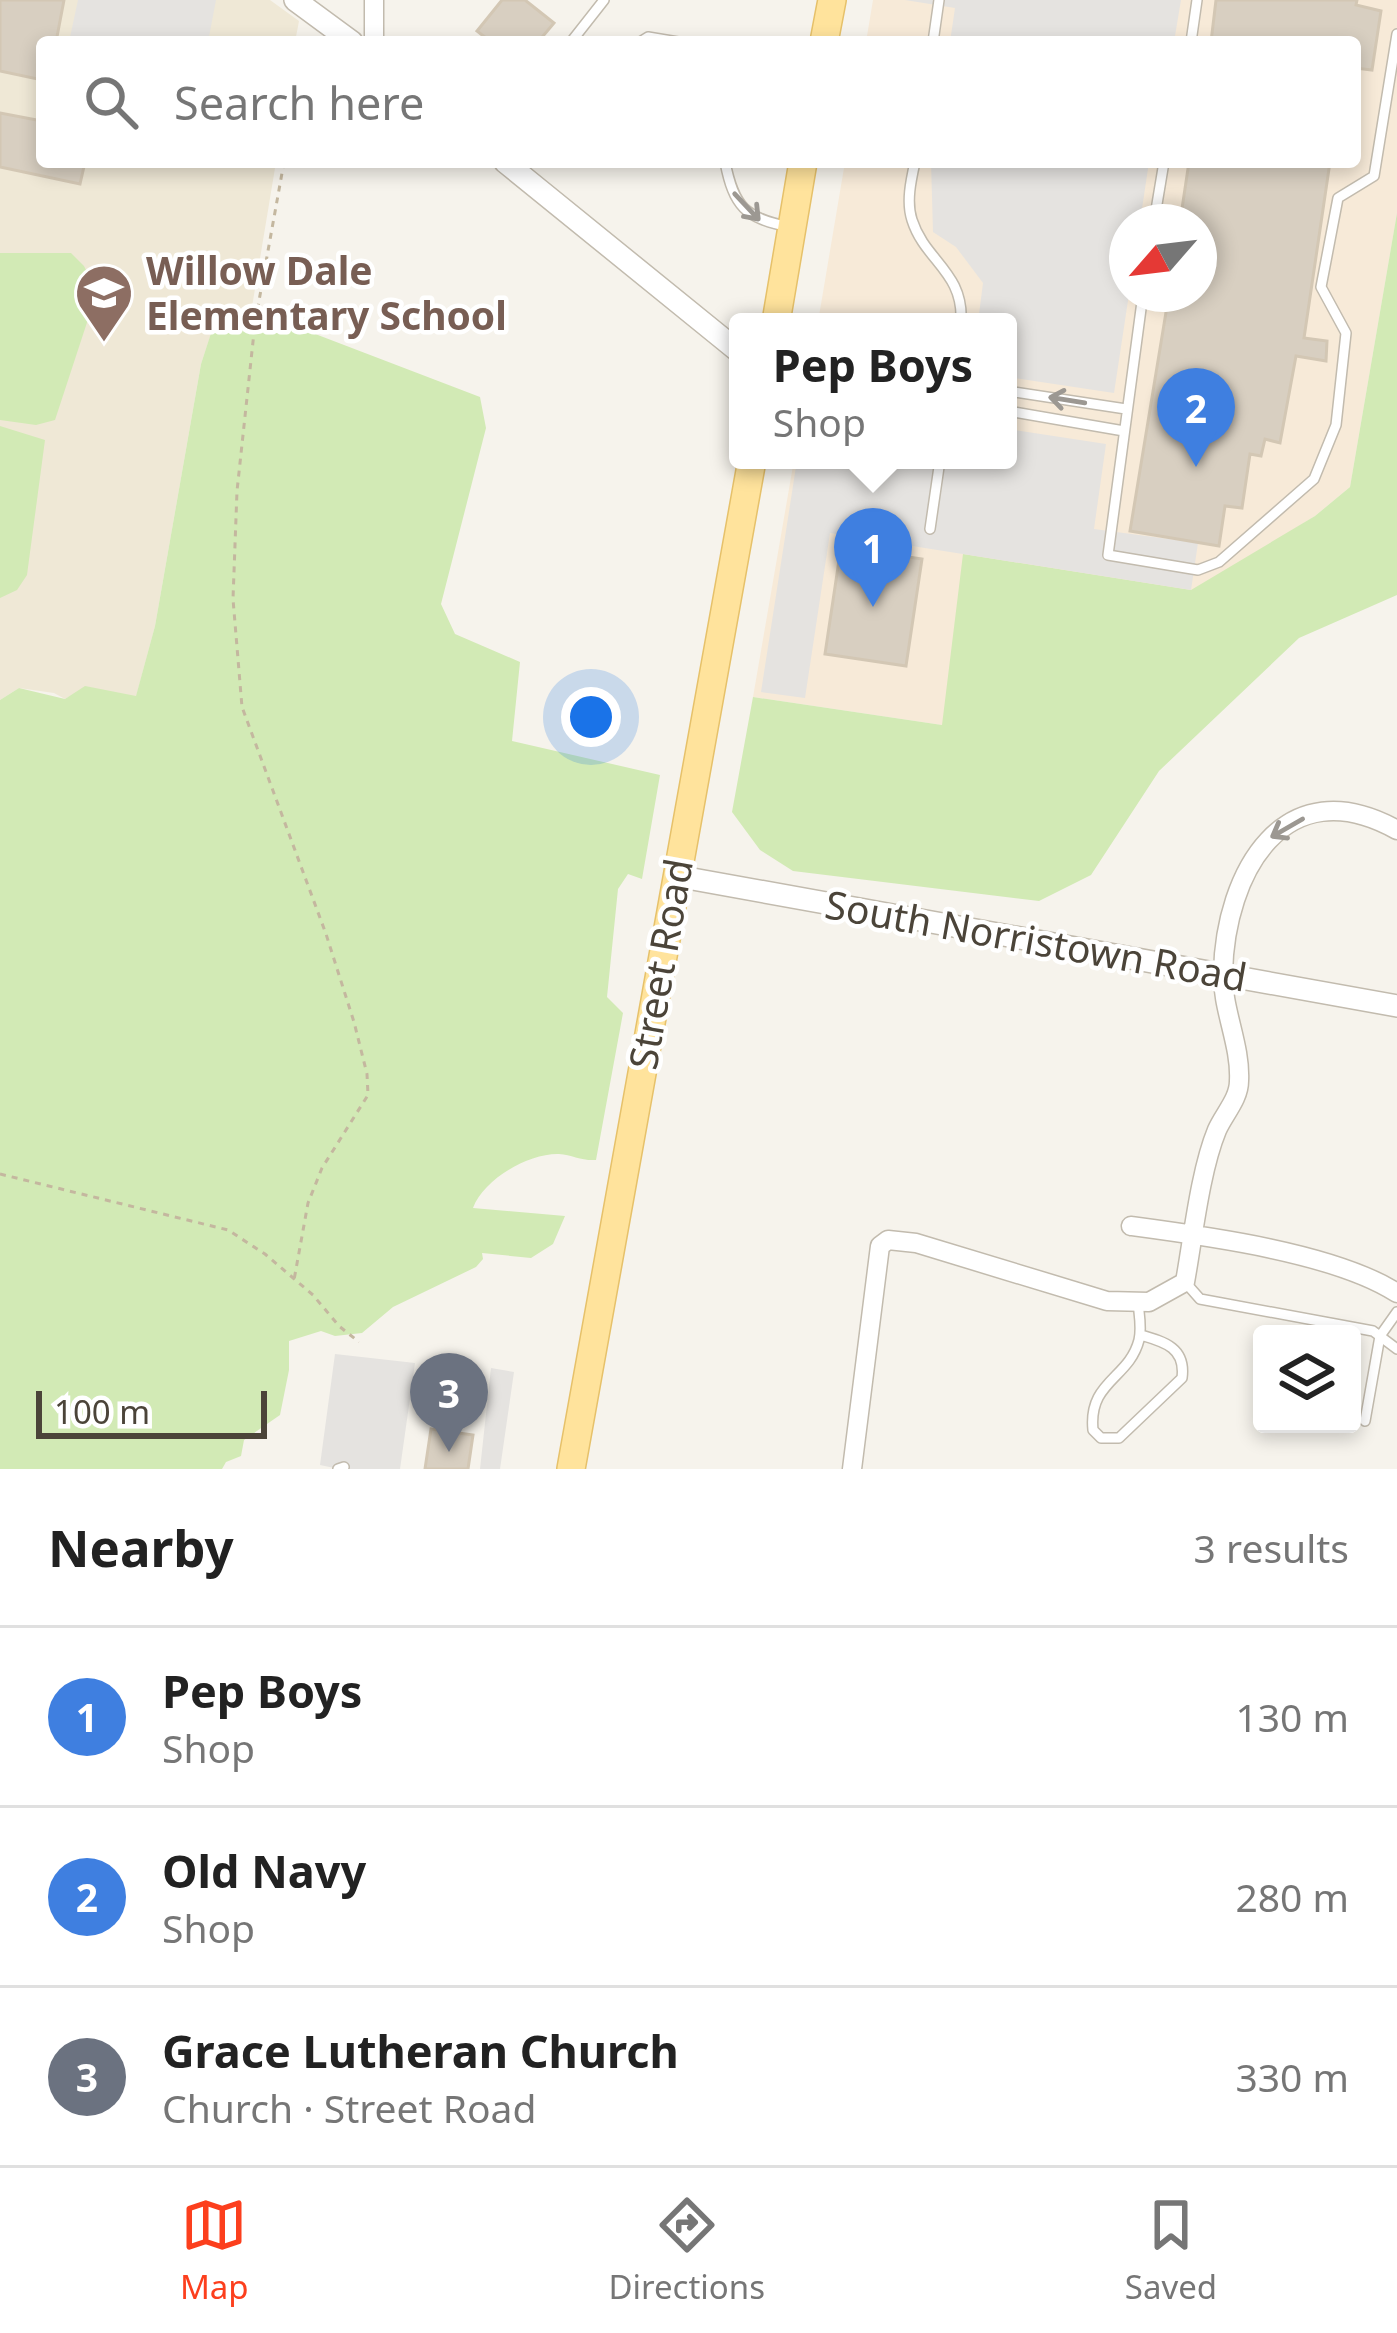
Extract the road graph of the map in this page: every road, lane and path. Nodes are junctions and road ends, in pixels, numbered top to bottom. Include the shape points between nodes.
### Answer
1 (295, 0) edge
2 (374, 0) edge
3 (604, 0) edge
4 (832, 0) edge
5 (940, 0) edge
6 (1197, 0) edge
7 (1397, 34) edge
8 (344, 36) edge
9 (374, 36) edge
10 (576, 36) edge
11 (825, 36) edge
12 (934, 36) edge
13 (1192, 36) edge
14 (283, 168) edge
15 (512, 168) edge
16 (727, 168) edge
17 (802, 168) edge
18 (915, 168) edge
19 (1163, 168) edge
20 (1157, 204) edge
21 (791, 228) junction
22 (1140, 312) edge
23 (777, 313) edge
24 (959, 313) edge
25 (729, 344) edge
26 (1017, 392) edge
27 (1126, 410) junction
28 (1017, 413) edge
29 (1124, 431) junction
30 (750, 469) edge
31 (939, 469) edge
32 (929, 529) dead end
33 (1397, 830) edge
34 (676, 876) junction
35 (1223, 974) junction
36 (1397, 1006) edge
37 (0, 1174) edge
38 (1131, 1226) dead end
39 (1193, 1234) junction
40 (294, 1280) junction
41 (1185, 1282) junction
42 (1397, 1293) edge
43 (1138, 1301) junction
44 (1397, 1312) edge
45 (1141, 1335) junction
46 (1380, 1336) junction
47 (359, 1342) dead end
48 (1397, 1349) edge
49 (1365, 1421) dead end
50 (571, 1469) edge
51 (852, 1469) edge

1 - 8 street
2 - 9 street
3 - 10 lane
4 - 11 main road
5 - 12 lane
6 - 13 lane
7 - 29 lane via 1375,176 1339,197 1321,287 1346,333 1336,425 1314,478 1220,562 1198,570 1108,554
14 - 40 path via 237,491 233,599 242,707 368,1074 368,1095 315,1186
15 - 25 street
16 -> 21 lane via 747,214
17 - 21 main road
18 - 24 lane via 911,219 954,282
19 - 20 lane
21 - 23 main road
22 - 27 lane
27 -> 26 lane
27 - 29 lane
28 - 29 lane
30 - 34 main road, Street Road
31 - 32 lane
33 -> 35 street via 1360,814 1324,813 1269,838 1238,887
34 - 35 street, South Norristown Road
34 - 50 main road, Street Road
35 - 36 street, South Norristown Road
35 - 39 street via 1240,1085 1216,1132
37 - 40 path via 228,1230
38 - 39 street
39 - 41 street
39 - 42 street via 1348,1268
40 - 47 path
41 - 43 street
41 - 46 lane via 1200,1299
43 - 45 lane
43 - 51 street via 1106,1300 888,1240 880,1246
44 - 46 lane
45 - 45 lane via 1096,1397 1093,1430 1101,1438 1119,1438 1182,1378 1177,1351
46 - 48 lane
46 - 49 lane

